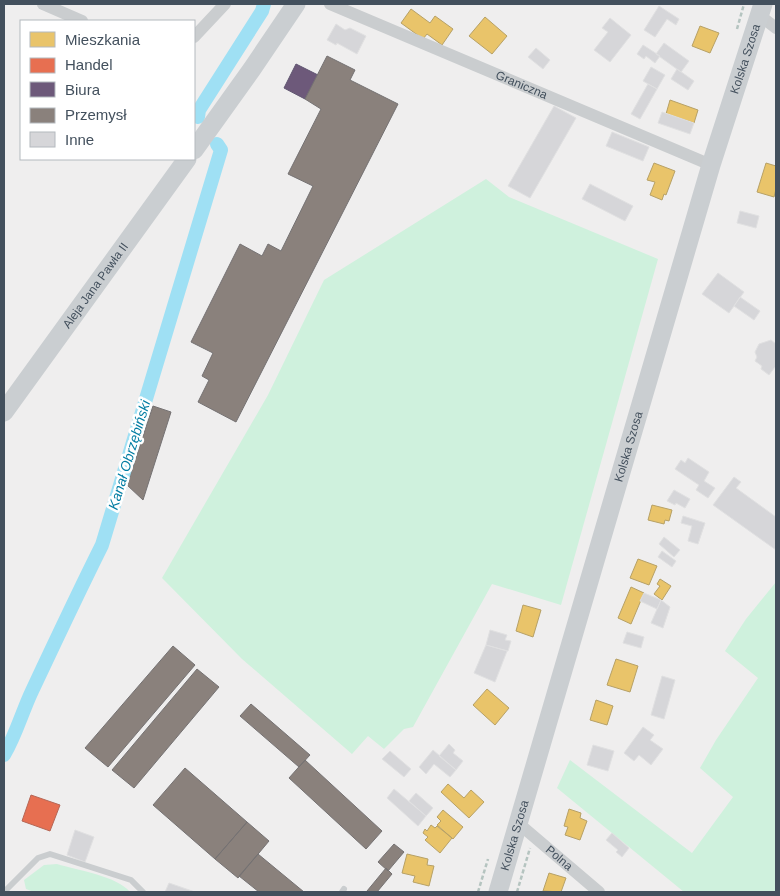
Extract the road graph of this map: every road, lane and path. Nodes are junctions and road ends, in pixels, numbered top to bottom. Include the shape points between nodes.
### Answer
1 (43, 4) edge
2 (224, 4) edge
3 (296, 4) edge
4 (330, 4) edge
5 (761, 9) edge
6 (80, 20) edge
7 (776, 28) edge
8 (195, 36) edge
9 (195, 149) edge
10 (186, 160) edge
11 (711, 165) junction
12 (4, 412) edge
13 (518, 823) junction
14 (534, 836) junction
15 (488, 859) dead end
16 (4, 892) edge
17 (143, 892) edge
18 (478, 892) edge
19 (498, 892) edge
20 (517, 892) edge
21 (599, 892) edge

1 - 6 street
2 - 8 street
3 - 9 street
4 - 11 street, Graniczna
5 - 7 street
5 - 11 street, Kolska Szosa
10 - 12 street, Aleja Jana Pawła II
11 - 13 street, Kolska Szosa
13 - 14 street, Polna
13 - 19 street, Kolska Szosa
14 - 20 path
14 - 21 street, Polna
15 - 18 path
16 - 17 lane via 38,858 50,854 131,880

